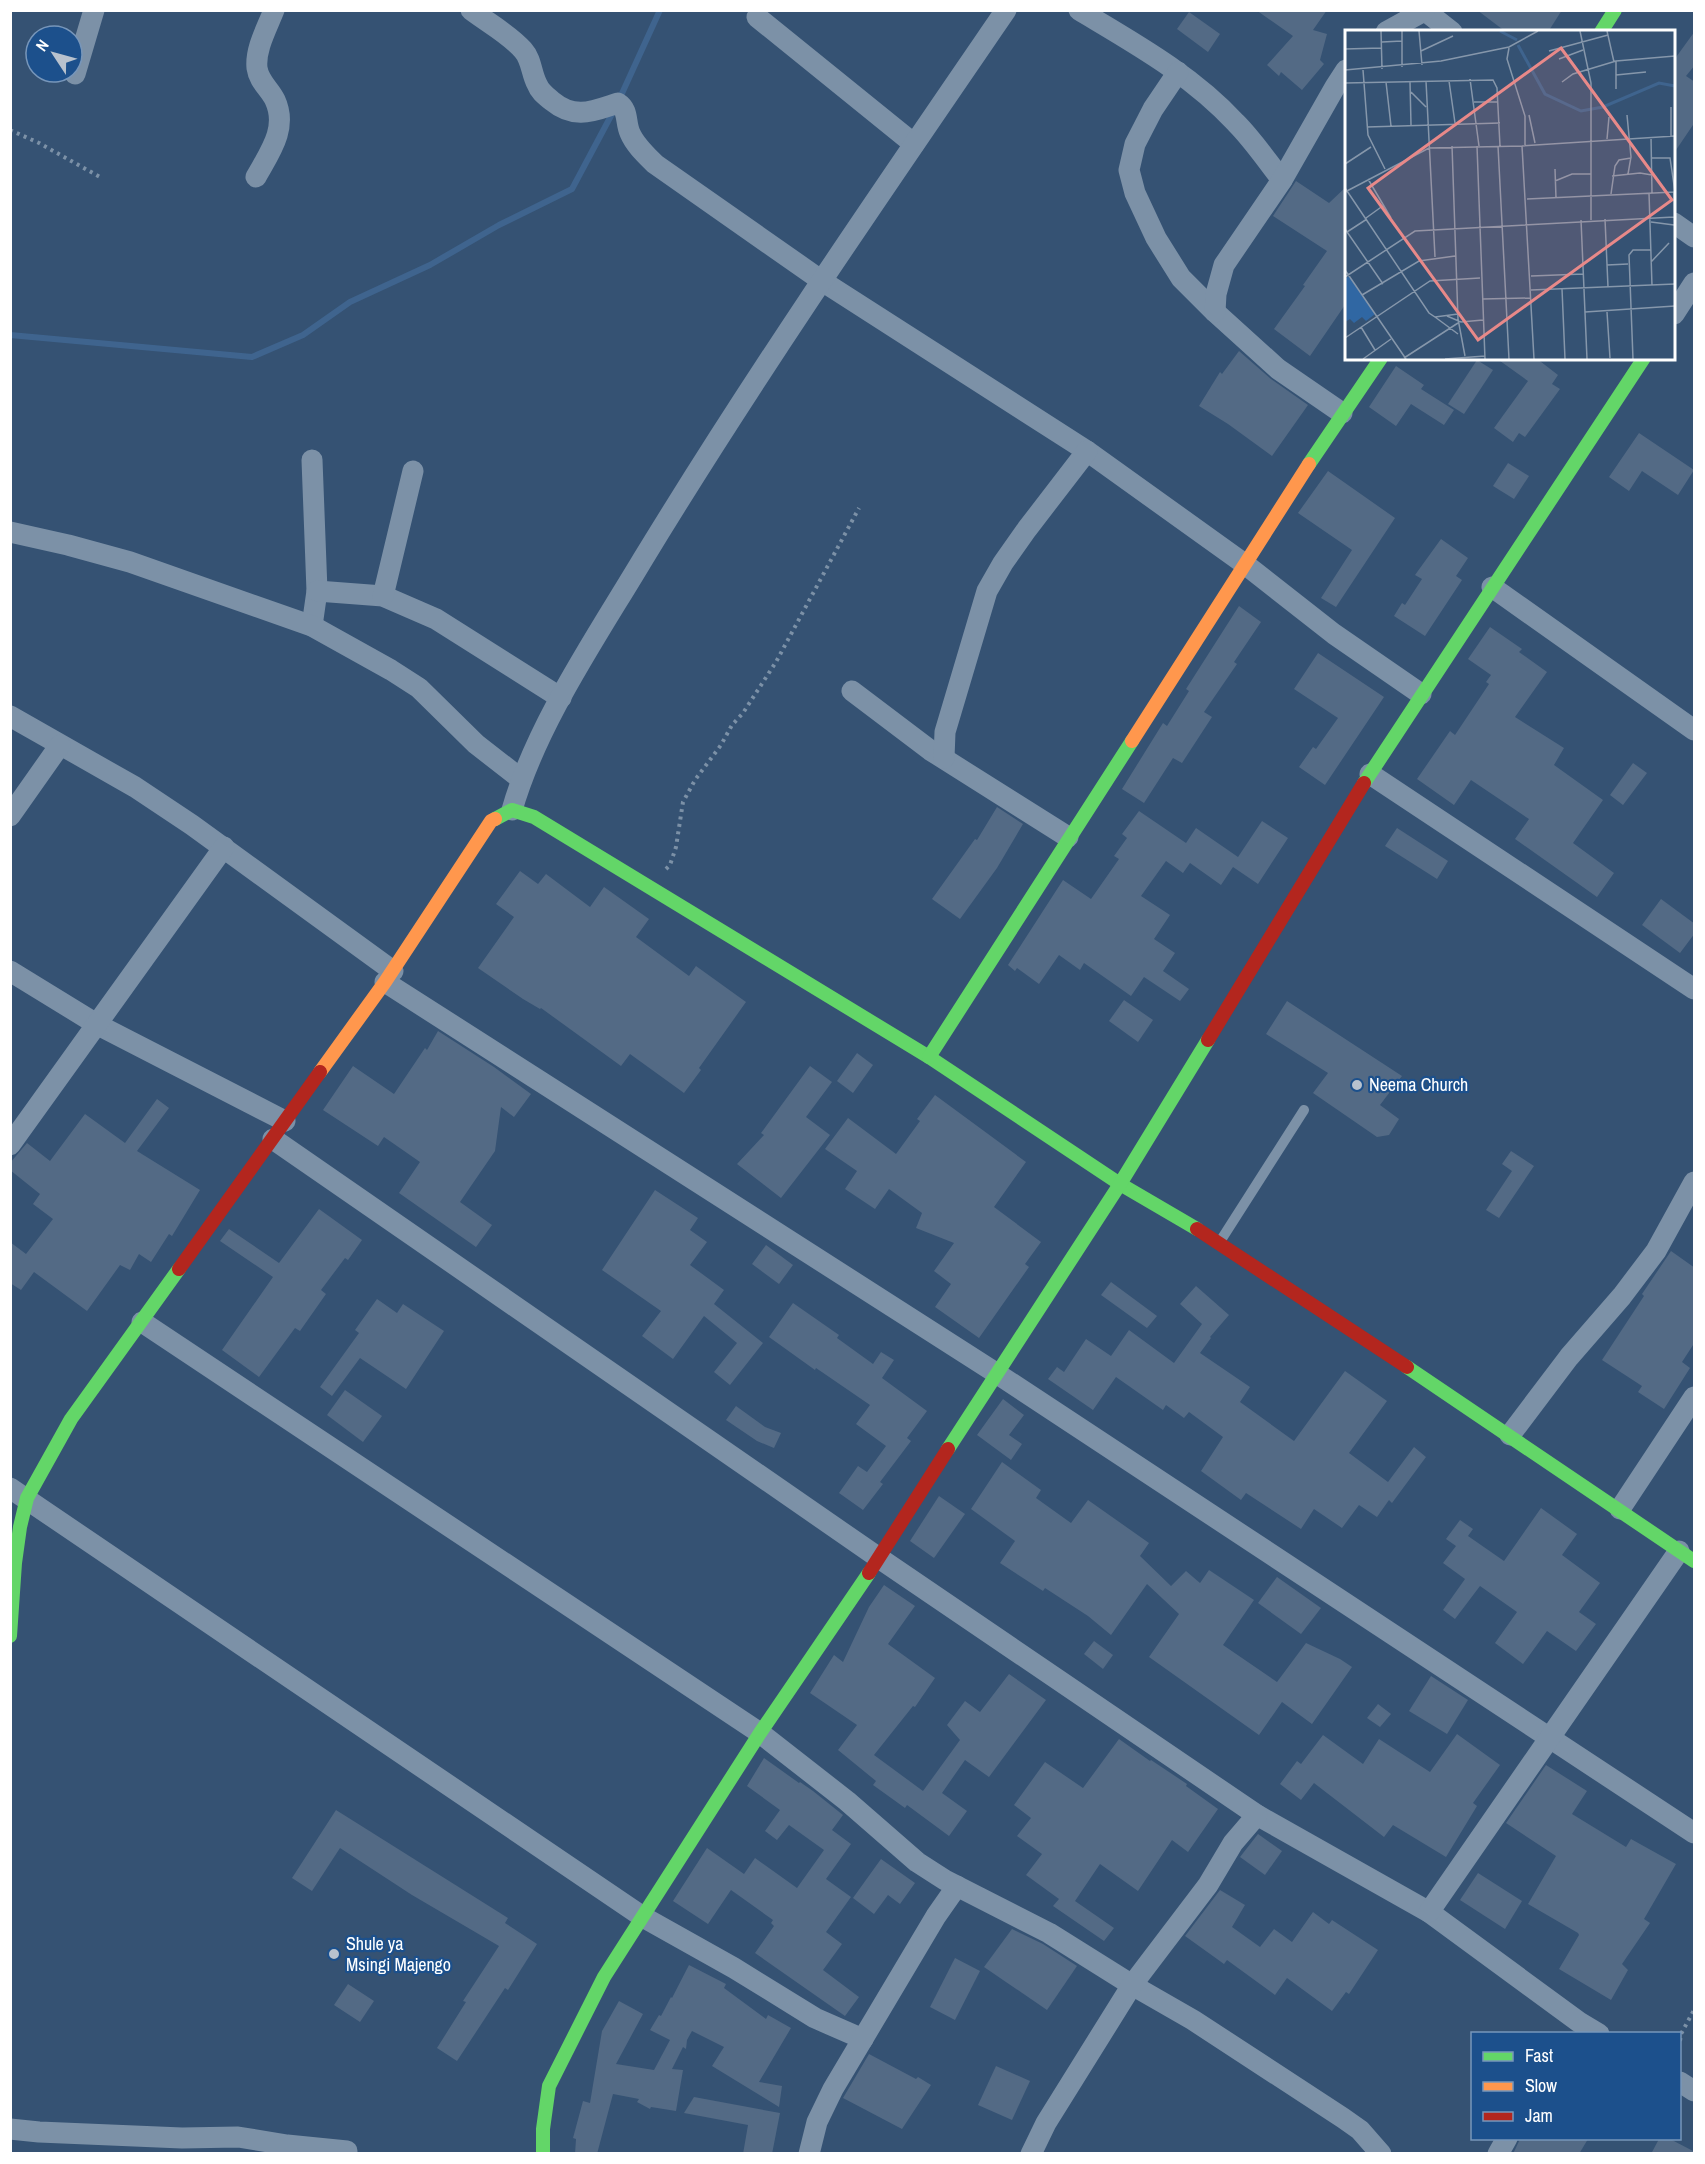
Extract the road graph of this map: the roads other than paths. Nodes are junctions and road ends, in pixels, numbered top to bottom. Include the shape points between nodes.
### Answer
1 (94, 10) edge
2 (274, 10) edge
3 (471, 10) edge
4 (1006, 10) edge
5 (1079, 10) edge
6 (1615, 10) edge
7 (1424, 11) edge
8 (757, 17) dead end
9 (1390, 30) edge
10 (1449, 30) edge
11 (1601, 30) edge
12 (84, 44) edge
13 (1178, 72) junction
14 (1345, 73) edge
15 (914, 144) junction
16 (256, 177) dead end
17 (1282, 180) junction
18 (1675, 224) edge
19 (1695, 237) edge
20 (822, 281) junction
21 (1695, 283) edge
22 (1215, 312) junction
23 (1675, 313) edge
24 (1380, 360) edge
25 (1643, 360) edge
26 (1342, 412) junction
27 (1087, 451) junction
28 (312, 460) dead end
29 (413, 471) dead end
30 (10, 532) edge
31 (1246, 565) junction
32 (1492, 587) junction
33 (317, 591) junction
34 (383, 597) junction
35 (312, 626) junction
36 (852, 691) dead end
37 (1421, 694) junction
38 (561, 698) junction
39 (10, 716) edge
40 (1695, 730) edge
41 (60, 745) junction
42 (944, 758) junction
43 (1370, 774) junction
44 (521, 779) junction
45 (512, 810) junction
46 (10, 816) edge
47 (1068, 837) junction
48 (224, 846) junction
49 (10, 971) edge
50 (389, 976) junction
51 (1695, 989) edge
52 (98, 1025) junction
53 (929, 1057) junction
54 (1304, 1110) dead end
55 (285, 1121) junction
56 (273, 1139) junction
57 (10, 1145) edge
58 (1695, 1182) edge
59 (1120, 1184) junction
60 (1220, 1242) junction
61 (142, 1322) junction
62 (996, 1373) junction
63 (1695, 1397) edge
64 (1510, 1435) junction
65 (19, 1493) edge
66 (1620, 1509) junction
67 (1687, 1556) edge
68 (879, 1558) junction
69 (10, 1636) edge
70 (760, 1733) junction
71 (1550, 1738) junction
72 (1257, 1815) junction
73 (1695, 1833) edge
74 (957, 1886) junction
75 (1429, 1912) junction
76 (643, 1917) junction
77 (1132, 1985) junction
78 (1576, 2028) edge
79 (1591, 2032) edge
80 (863, 2039) junction
81 (1681, 2083) edge
82 (1695, 2091) edge
83 (10, 2129) edge
84 (1506, 2140) edge
85 (212, 2145) edge
86 (347, 2151) dead end
87 (543, 2154) edge
88 (809, 2154) edge
89 (1031, 2154) edge
90 (1381, 2154) edge
91 (1498, 2154) edge

1 - 12 street
2 - 16 street via 257,56 257,69 280,116 278,137
3 - 20 street via 525,52 536,83 556,105 579,114 618,103 625,108 629,133 655,164
4 - 15 street
5 - 13 street
6 - 11 street
7 - 9 street
7 - 10 street
8 - 15 street
13 - 17 street via 1236,123
13 - 22 street via 1135,144 1129,170 1156,238 1181,278
14 - 17 street
15 - 20 street
17 - 22 street via 1224,266
18 - 19 street
20 - 27 street
20 - 38 street via 699,466
21 - 23 street
22 - 26 street via 1278,369
24 - 26 street
25 - 32 street
26 - 31 street
27 - 31 street
27 - 42 street via 1027,529 987,591 945,732
28 - 33 street
29 - 34 street
30 - 35 street via 130,562
31 - 37 street via 1334,634
31 - 47 street
32 - 37 street
32 - 40 street
33 - 34 street
33 - 35 street
34 - 38 street via 436,619
35 - 44 street via 418,688 476,744
36 - 42 street
37 - 43 street
38 - 44 street
39 - 41 street
41 - 46 street
41 - 48 street via 135,787
42 - 47 street
43 - 51 street
43 - 59 street
44 - 45 street
45 - 50 street via 491,821
45 - 53 street via 534,817
47 - 53 street
48 - 50 street
48 - 52 street
49 - 52 street
50 - 55 street
50 - 62 street
52 - 55 street
52 - 57 street
53 - 59 street
54 - 60 lane
55 - 56 street
56 - 61 street
56 - 68 street
58 - 64 street via 1656,1251
59 - 60 street
59 - 62 street
60 - 64 street
61 - 65 street
61 - 70 street
62 - 68 street
62 - 71 street
63 - 66 street
64 - 66 street
65 - 69 street
65 - 76 street
66 - 67 street
67 - 71 street
68 - 70 street
68 - 72 street
70 - 74 street via 917,1862
70 - 76 street
71 - 73 street
71 - 75 street
72 - 75 street
72 - 77 street
74 - 77 street via 1049,1933
74 - 80 street
75 - 78 street
76 - 80 street via 814,2018
76 - 87 street via 604,1977 549,2086
77 - 89 street via 1046,2123
77 - 90 street via 1343,2118
78 - 79 street
80 - 88 street via 817,2122
81 - 82 street
83 - 85 street via 182,2138
84 - 91 street
85 - 86 street via 238,2137

